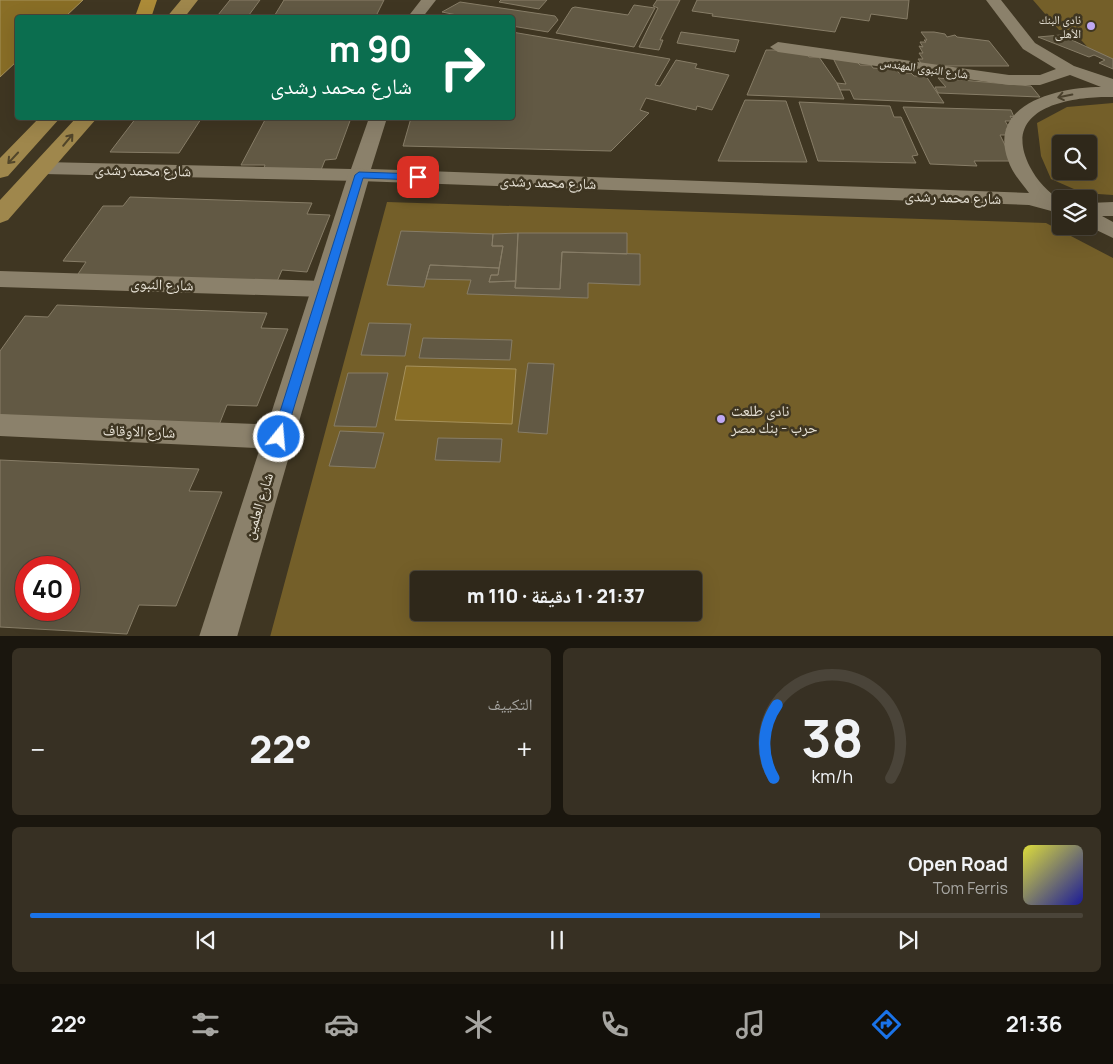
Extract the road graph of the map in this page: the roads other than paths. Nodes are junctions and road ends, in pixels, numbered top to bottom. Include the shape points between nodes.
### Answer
1 (158, 0) edge
2 (190, 0) edge
3 (208, 0) edge
4 (429, 0) edge
5 (993, 0) edge
6 (145, 10) edge
7 (177, 15) edge
8 (197, 15) edge
9 (416, 15) edge
10 (778, 47) dead end
11 (1068, 69) junction
12 (1113, 85) edge
13 (1113, 92) edge
14 (48, 120) edge
15 (85, 120) edge
16 (377, 120) edge
17 (44, 168) junction
18 (0, 172) edge
19 (359, 175) junction
20 (1052, 202) edge
21 (1052, 205) edge
22 (1097, 210) edge
23 (1113, 210) edge
24 (0, 215) edge
25 (1097, 222) edge
26 (1113, 231) edge
27 (0, 280) edge
28 (324, 289) junction
29 (0, 426) edge
30 (279, 437) junction
31 (218, 636) edge

1 - 6 main road
2 - 7 main road
3 - 8 main road
4 - 9 street
5 - 11 street via 1029,46
10 - 11 street, شارع النبوى المهندس via 1035,82 1056,78
11 - 12 street
13 -> 20 street via 1061,96 1033,107 1016,124 1012,147 1024,174
14 -> 18 main road
17 -> 15 main road
16 - 19 street
17 - 19 street, شارع محمد رشدى
17 - 24 main road
19 - 21 street, شارع محمد رشدى via 1029,199
19 - 28 street, شارع العلمين
22 - 23 street
25 - 26 street
27 - 28 street, شارع النبوى
28 - 30 street, شارع العلمين
29 - 30 street, شارع الاوقاف
30 - 31 street, شارع العلمين

